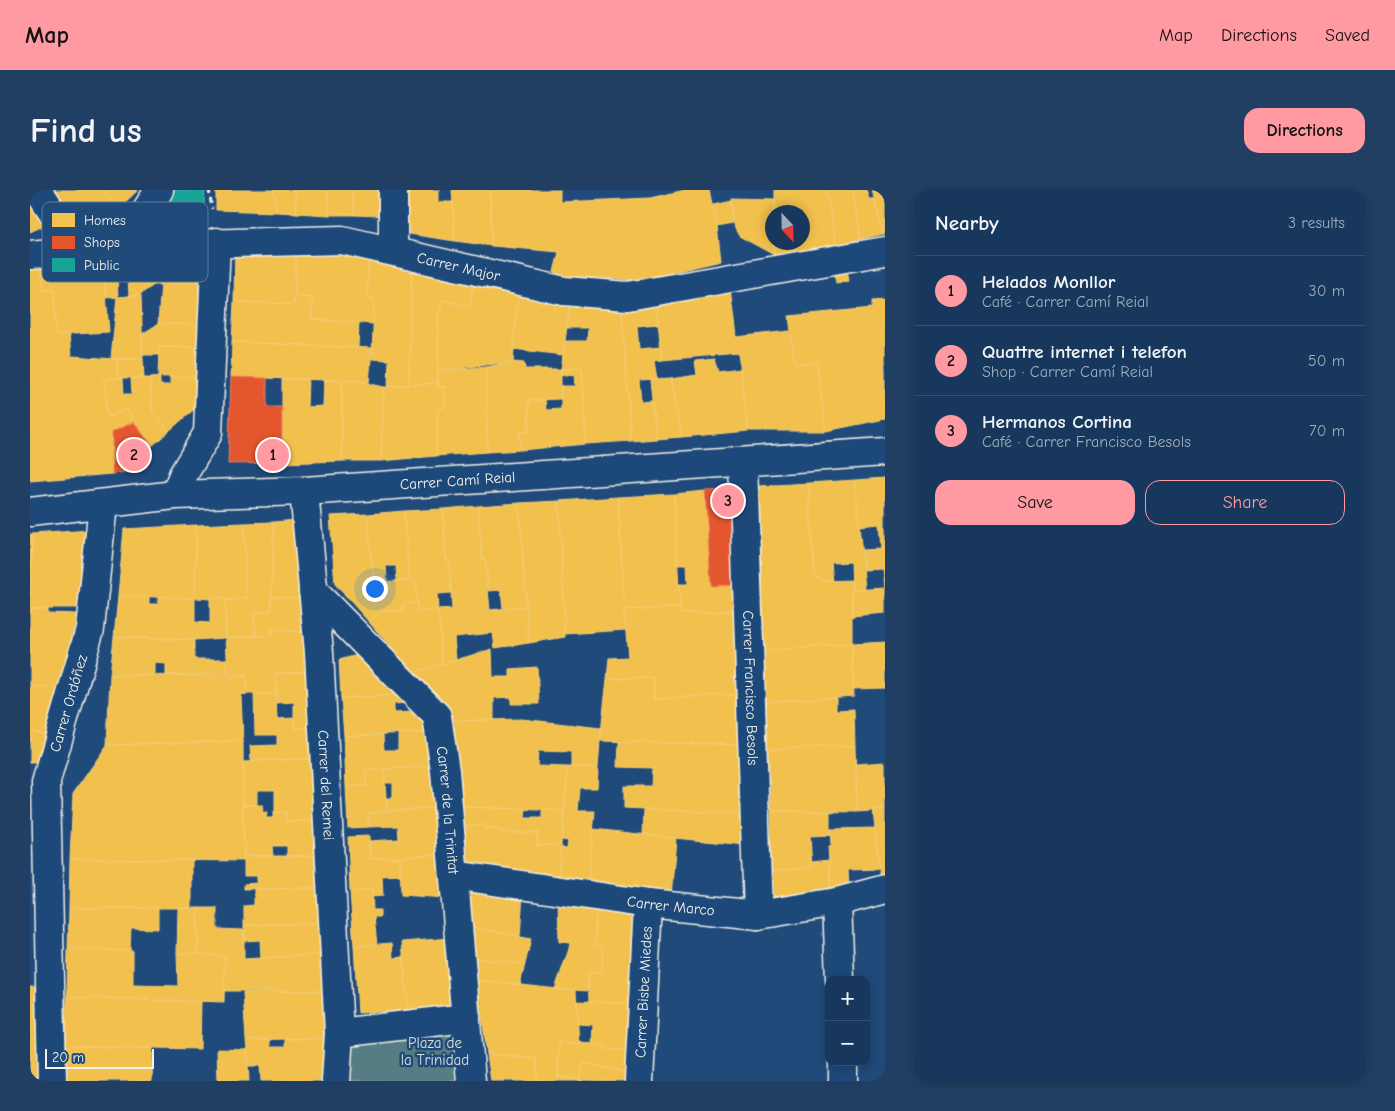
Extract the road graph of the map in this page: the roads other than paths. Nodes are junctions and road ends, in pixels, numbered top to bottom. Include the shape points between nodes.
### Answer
1 (38, 190) edge
2 (159, 190) edge
3 (393, 190) edge
4 (46, 202) edge
5 (152, 202) edge
6 (208, 242) edge
7 (216, 242) junction
8 (393, 250) junction
9 (885, 251) edge
10 (885, 452) edge
11 (743, 462) junction
12 (304, 491) junction
13 (175, 495) junction
14 (104, 504) junction
15 (30, 512) edge
16 (313, 591) junction
17 (38, 781) edge
18 (454, 875) junction
19 (885, 889) edge
20 (838, 902) junction
21 (648, 904) junction
22 (758, 915) junction
23 (40, 962) edge
24 (840, 976) edge
25 (466, 1018) junction
26 (338, 1033) junction
27 (843, 1066) edge
28 (52, 1081) edge
29 (336, 1081) edge
30 (471, 1081) edge
31 (639, 1081) edge
32 (843, 1081) edge

1 - 4 street
2 - 5 street
3 - 8 street
6 - 7 street, Carrer Major
7 - 8 street, Carrer Major via 342,240
7 - 13 street via 208,433
8 - 9 street, Carrer Major via 564,291 628,296
10 - 11 street, Carrer Camí Reial
11 - 12 street, Carrer Camí Reial
11 - 22 street, Carrer Francisco Besols
12 - 13 street, Carrer Camí Reial
12 - 16 street, Carrer del Remei
13 - 14 street, Carrer Camí Reial
14 - 15 street, Carrer Camí Reial
14 - 17 street, Carrer Ordóñez via 90,629
16 - 18 street, Carrer de la Trinitat via 436,716 445,771
16 - 26 street, Carrer del Remei via 319,652
17 - 23 street, Carrer Ordóñez
18 - 21 street, Carrer Marco
18 - 25 street, Carrer de la Trinitat
19 - 20 street, Carrer Marco
20 - 22 street, Carrer Marco
20 - 24 street
21 - 22 street, Carrer Marco
21 - 31 street, Carrer Bisbe Miedes
23 - 28 street, Carrer Ordóñez
25 - 26 street
25 - 30 street, Carrer de la Trinitat
26 - 29 street, Carrer del Remei
27 - 32 street

